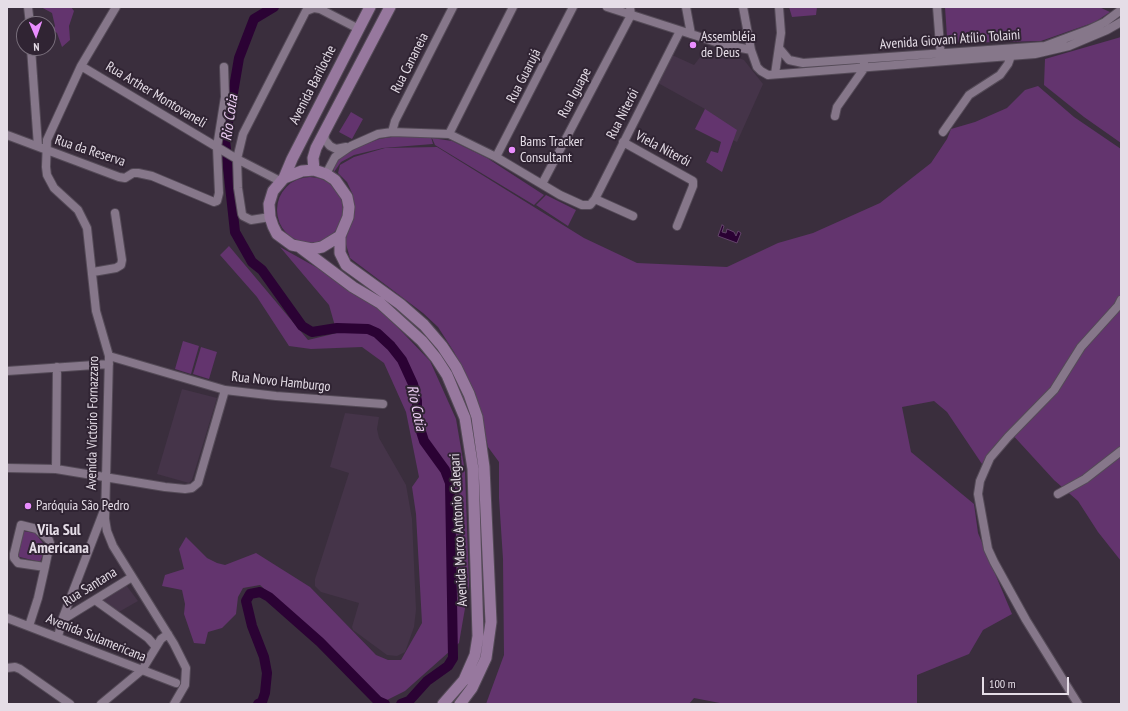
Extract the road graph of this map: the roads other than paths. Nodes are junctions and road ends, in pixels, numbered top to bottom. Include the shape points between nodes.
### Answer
1 (116, 7) edge
2 (370, 7) edge
3 (390, 7) edge
4 (454, 7) edge
5 (513, 7) edge
6 (573, 7) edge
7 (607, 7) edge
8 (686, 7) edge
9 (744, 7) edge
10 (779, 7) edge
11 (937, 7) edge
12 (1121, 10) edge
13 (630, 11) edge
14 (1121, 22) edge
15 (358, 29) junction
16 (680, 31) junction
17 (691, 34) junction
18 (779, 48) junction
19 (751, 50) junction
20 (32, 56) edge
21 (1011, 56) junction
22 (941, 57) junction
23 (863, 63) junction
24 (81, 66) junction
25 (224, 67) dead end
26 (771, 74) junction
27 (835, 116) dead end
28 (392, 132) junction
29 (943, 132) dead end
30 (324, 134) junction
31 (449, 134) junction
32 (7, 135) edge
33 (623, 142) junction
34 (38, 146) junction
35 (351, 146) junction
36 (219, 148) junction
37 (46, 150) junction
38 (233, 156) junction
39 (496, 157) junction
40 (314, 170) junction
41 (326, 174) junction
42 (282, 179) junction
43 (542, 184) junction
44 (595, 199) junction
45 (115, 213) dead end
46 (633, 216) dead end
47 (270, 217) junction
48 (677, 226) dead end
49 (340, 236) junction
50 (301, 248) junction
51 (93, 272) junction
52 (1120, 305) edge
53 (109, 360) junction
54 (57, 367) junction
55 (7, 371) edge
56 (225, 390) junction
57 (383, 404) dead end
58 (1121, 451) edge
59 (7, 468) edge
60 (56, 469) junction
61 (106, 477) junction
62 (1058, 494) dead end
63 (104, 510) junction
64 (45, 567) junction
65 (132, 577) junction
66 (95, 600) junction
67 (7, 618) edge
68 (62, 620) junction
69 (29, 626) junction
70 (168, 634) junction
71 (58, 637) junction
72 (156, 647) junction
73 (10, 668) edge
74 (142, 670) junction
75 (176, 683) dead end
76 (70, 704) edge
77 (102, 704) edge
78 (174, 704) edge
79 (443, 704) edge
80 (460, 704) edge
81 (1078, 704) edge

1 - 24 street, Avenida Victório Fornazzaro
2 - 15 main road, Avenida Bariloche
3 - 30 main road
4 - 28 street, Rua Cananeia via 395,121
5 - 31 street
6 - 39 street, Rua Guarujá
7 - 13 street
8 - 17 street
9 - 19 street
10 - 18 street
11 - 22 street
12 - 22 street, Avenida Giovani Atílio Tolaini via 1105,22 1056,43
13 - 16 street
13 - 43 street, Rua Iguape
14 - 21 street, Avenida Giovani Atílio Tolaini via 1094,37 1054,51
15 - 38 street via 320,9 306,11
15 - 42 main road, Avenida Bariloche
16 - 17 street
16 - 33 street, Rua Niterói
17 - 19 street
18 - 23 street, Avenida Giovani Atílio Tolaini via 785,57 794,62
18 - 26 street via 776,65
19 - 26 street via 757,67
20 - 34 street
21 - 22 street, Avenida Giovani Atílio Tolaini
21 - 29 street via 1000,75 969,95
22 - 23 street, Avenida Giovani Atílio Tolaini
23 - 26 street, Avenida Giovani Atílio Tolaini
23 - 27 street via 840,101
24 - 36 street, Rua Arther Montovaneli
24 - 37 street, Avenida Victório Fornazzaro via 47,140
25 - 36 street via 225,97
28 - 31 street
28 - 35 street via 378,134
30 - 35 street via 327,144 332,148
30 - 40 main road via 314,153
31 - 39 street
32 - 34 street, Rua da Reserva
33 - 44 street, Rua Niterói
33 - 48 street, Viela Niterói via 690,178 694,183
34 - 37 street, Rua da Reserva
35 - 41 street via 335,157
36 - 37 street, Rua da Reserva via 219,193 217,201 214,202 152,176 134,173 125,178 119,177
36 - 38 street, Rua Arther Montovaneli
37 - 51 street, Avenida Victório Fornazzaro via 49,181 84,219
38 - 42 street, Rua Arther Montovaneli
38 - 47 street via 243,216 251,220
39 - 43 street
40 - 41 main road
40 - 42 main road via 302,171
41 - 49 main road via 335,180 347,197 348,217
42 - 47 main road via 273,191 269,204
43 - 44 street, Rua Niterói via 586,206
44 - 46 street
45 - 51 street via 121,265
47 - 50 main road via 275,230 284,241
49 - 50 main road via 322,247
49 - 80 main road, Avenida Marco Antonio Calegari via 340,254 346,264 400,304 424,325 442,346 456,367 477,417 484,467 491,622 486,658 472,688
50 - 79 main road, Avenida Marco Antonio Calegari via 380,304 422,341 447,375 465,418 473,469 478,636 475,655 464,680
51 - 53 street, Avenida Victório Fornazzaro via 96,311
52 - 81 street via 1081,347 1054,390 990,458 983,471 978,494 988,549 994,562
53 - 54 street, Rua Novo Hamburgo
53 - 56 street, Rua Novo Hamburgo
53 - 61 street, Avenida Victório Fornazzaro
54 - 55 street, Rua Novo Hamburgo
54 - 60 street
56 - 57 street, Rua Novo Hamburgo via 269,396
56 - 61 street via 198,484 185,489
58 - 62 street via 1085,479
59 - 60 street
60 - 61 street
61 - 63 street, Avenida Victório Fornazzaro
63 - 65 street, Avenida Victório Fornazzaro via 110,538
63 - 68 street
64 - 64 street via 18,562 14,558 19,528 24,524 42,533 50,543
64 - 69 street
65 - 66 street, Rua Santana
65 - 70 street, Avenida Victório Fornazzaro
66 - 68 street, Rua Santana
66 - 72 street via 148,638
67 - 69 street, Avenida Sulamericana
68 - 71 street
69 - 71 street, Avenida Sulamericana
70 - 72 street
70 - 78 street, Avenida Victório Fornazzaro via 186,668 185,685
71 - 74 street, Avenida Sulamericana
72 - 74 street
73 - 76 street via 25,672
74 - 75 street, Avenida Sulamericana
74 - 77 street

